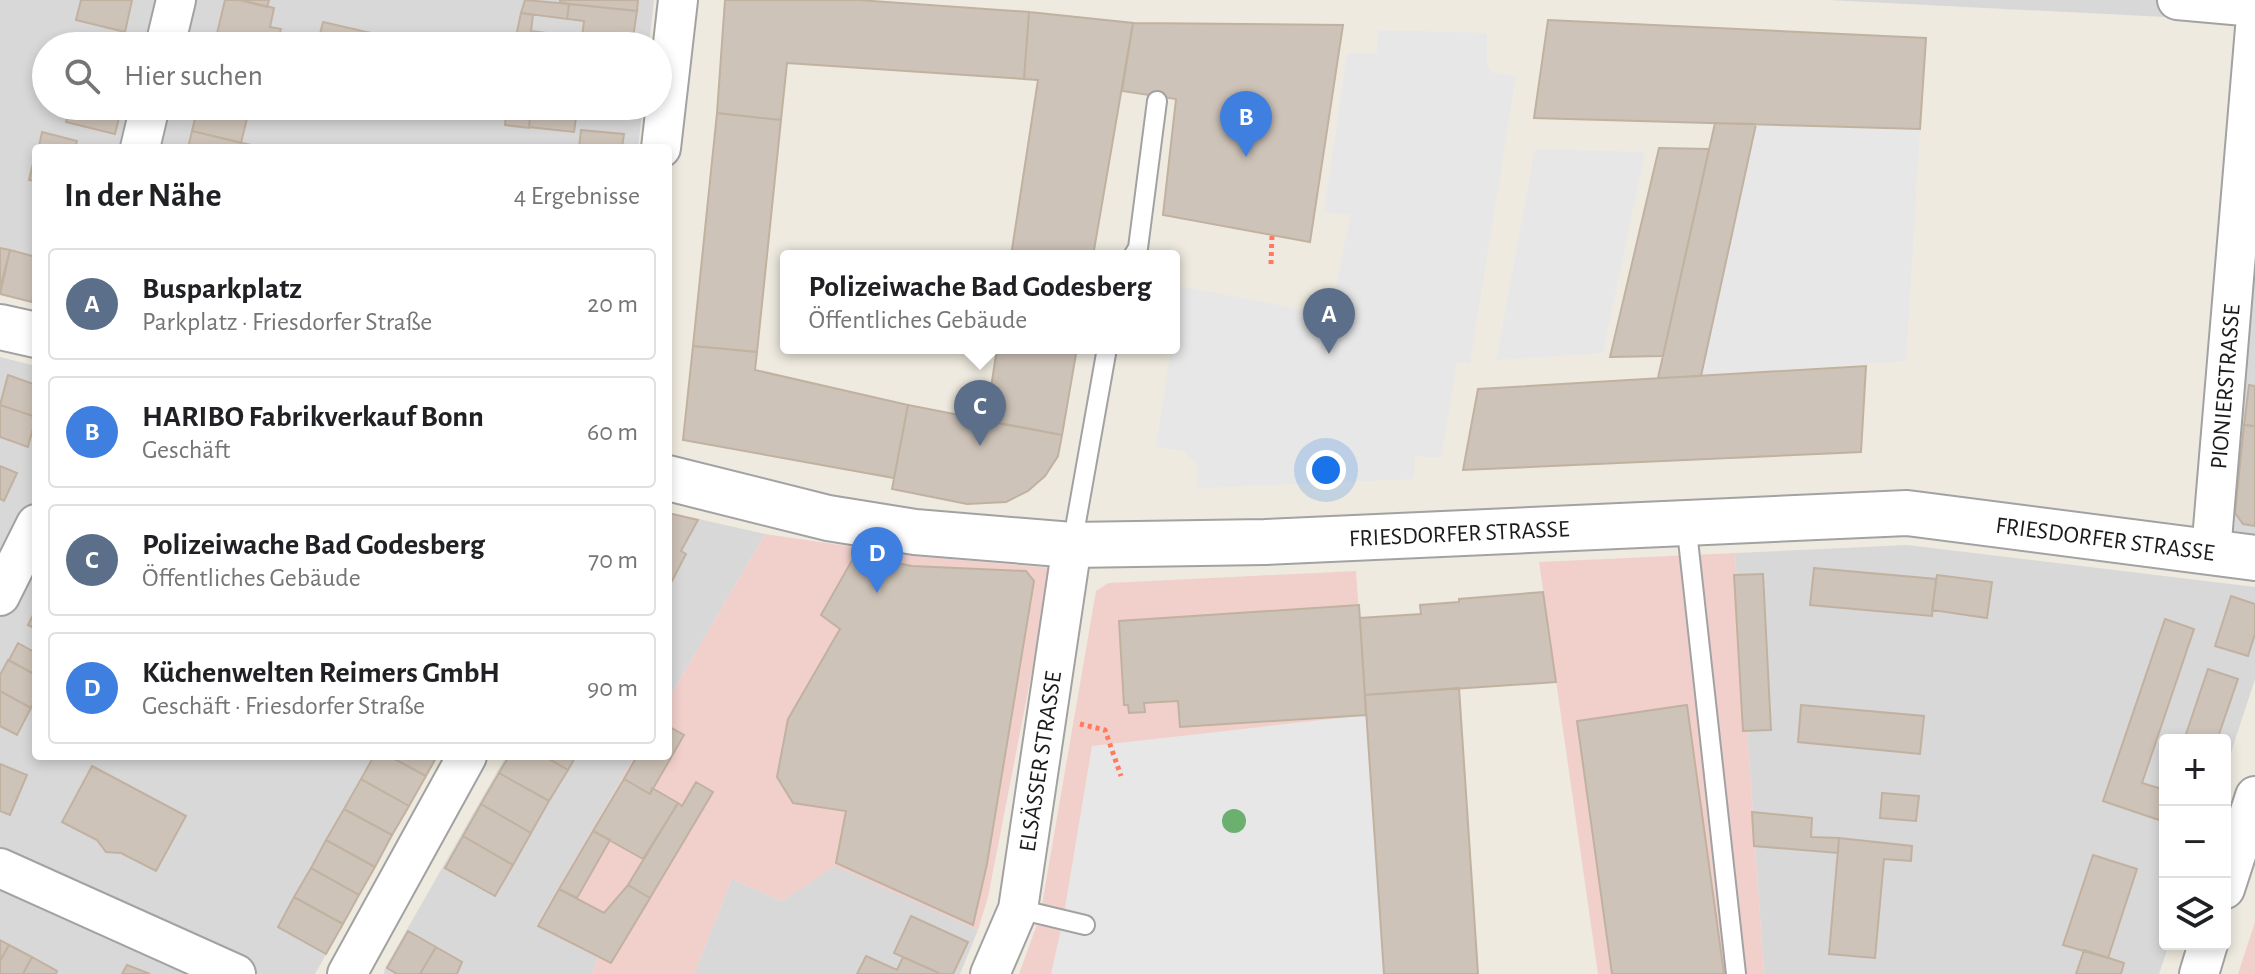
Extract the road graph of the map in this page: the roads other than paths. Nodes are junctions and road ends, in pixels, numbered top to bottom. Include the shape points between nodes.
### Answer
1 (176, 0) edge
2 (678, 0) edge
3 (2177, 0) edge
4 (2255, 7) edge
5 (2255, 28) edge
6 (168, 32) edge
7 (672, 52) edge
8 (1157, 101) dead end
9 (147, 120) edge
10 (664, 120) edge
11 (141, 144) edge
12 (661, 144) edge
13 (1137, 250) edge
14 (0, 327) edge
15 (32, 334) edge
16 (1106, 354) edge
17 (672, 479) edge
18 (1686, 522) junction
19 (32, 532) edge
20 (1072, 545) junction
21 (2211, 552) junction
22 (2255, 558) edge
23 (0, 596) edge
24 (465, 760) edge
25 (2255, 796) edge
26 (0, 868) edge
27 (2229, 878) edge
28 (1018, 909) junction
29 (1085, 925) dead end
30 (2206, 950) edge
31 (236, 974) edge
32 (347, 974) edge
33 (990, 974) edge
34 (1736, 974) edge
35 (2199, 974) edge

1 - 6 street
2 - 7 street
3 - 4 street
5 - 21 street, PIONIERSTRASSE
8 - 13 lane
9 - 11 street
10 - 12 street
14 - 15 street
16 - 20 lane
17 - 20 street, FRIESDORFER STRASSE via 828,518 915,532
18 - 20 street, FRIESDORFER STRASSE via 1265,542
18 - 21 street, FRIESDORFER STRASSE via 1907,513
18 - 34 lane
19 - 23 street
20 - 28 street, ELSÄSSER STRASSE
21 - 22 street, FRIESDORFER STRASSE
24 - 32 street
25 - 27 street
26 - 31 street
28 - 29 lane
28 - 33 street, ELSÄSSER STRASSE
30 - 35 street

